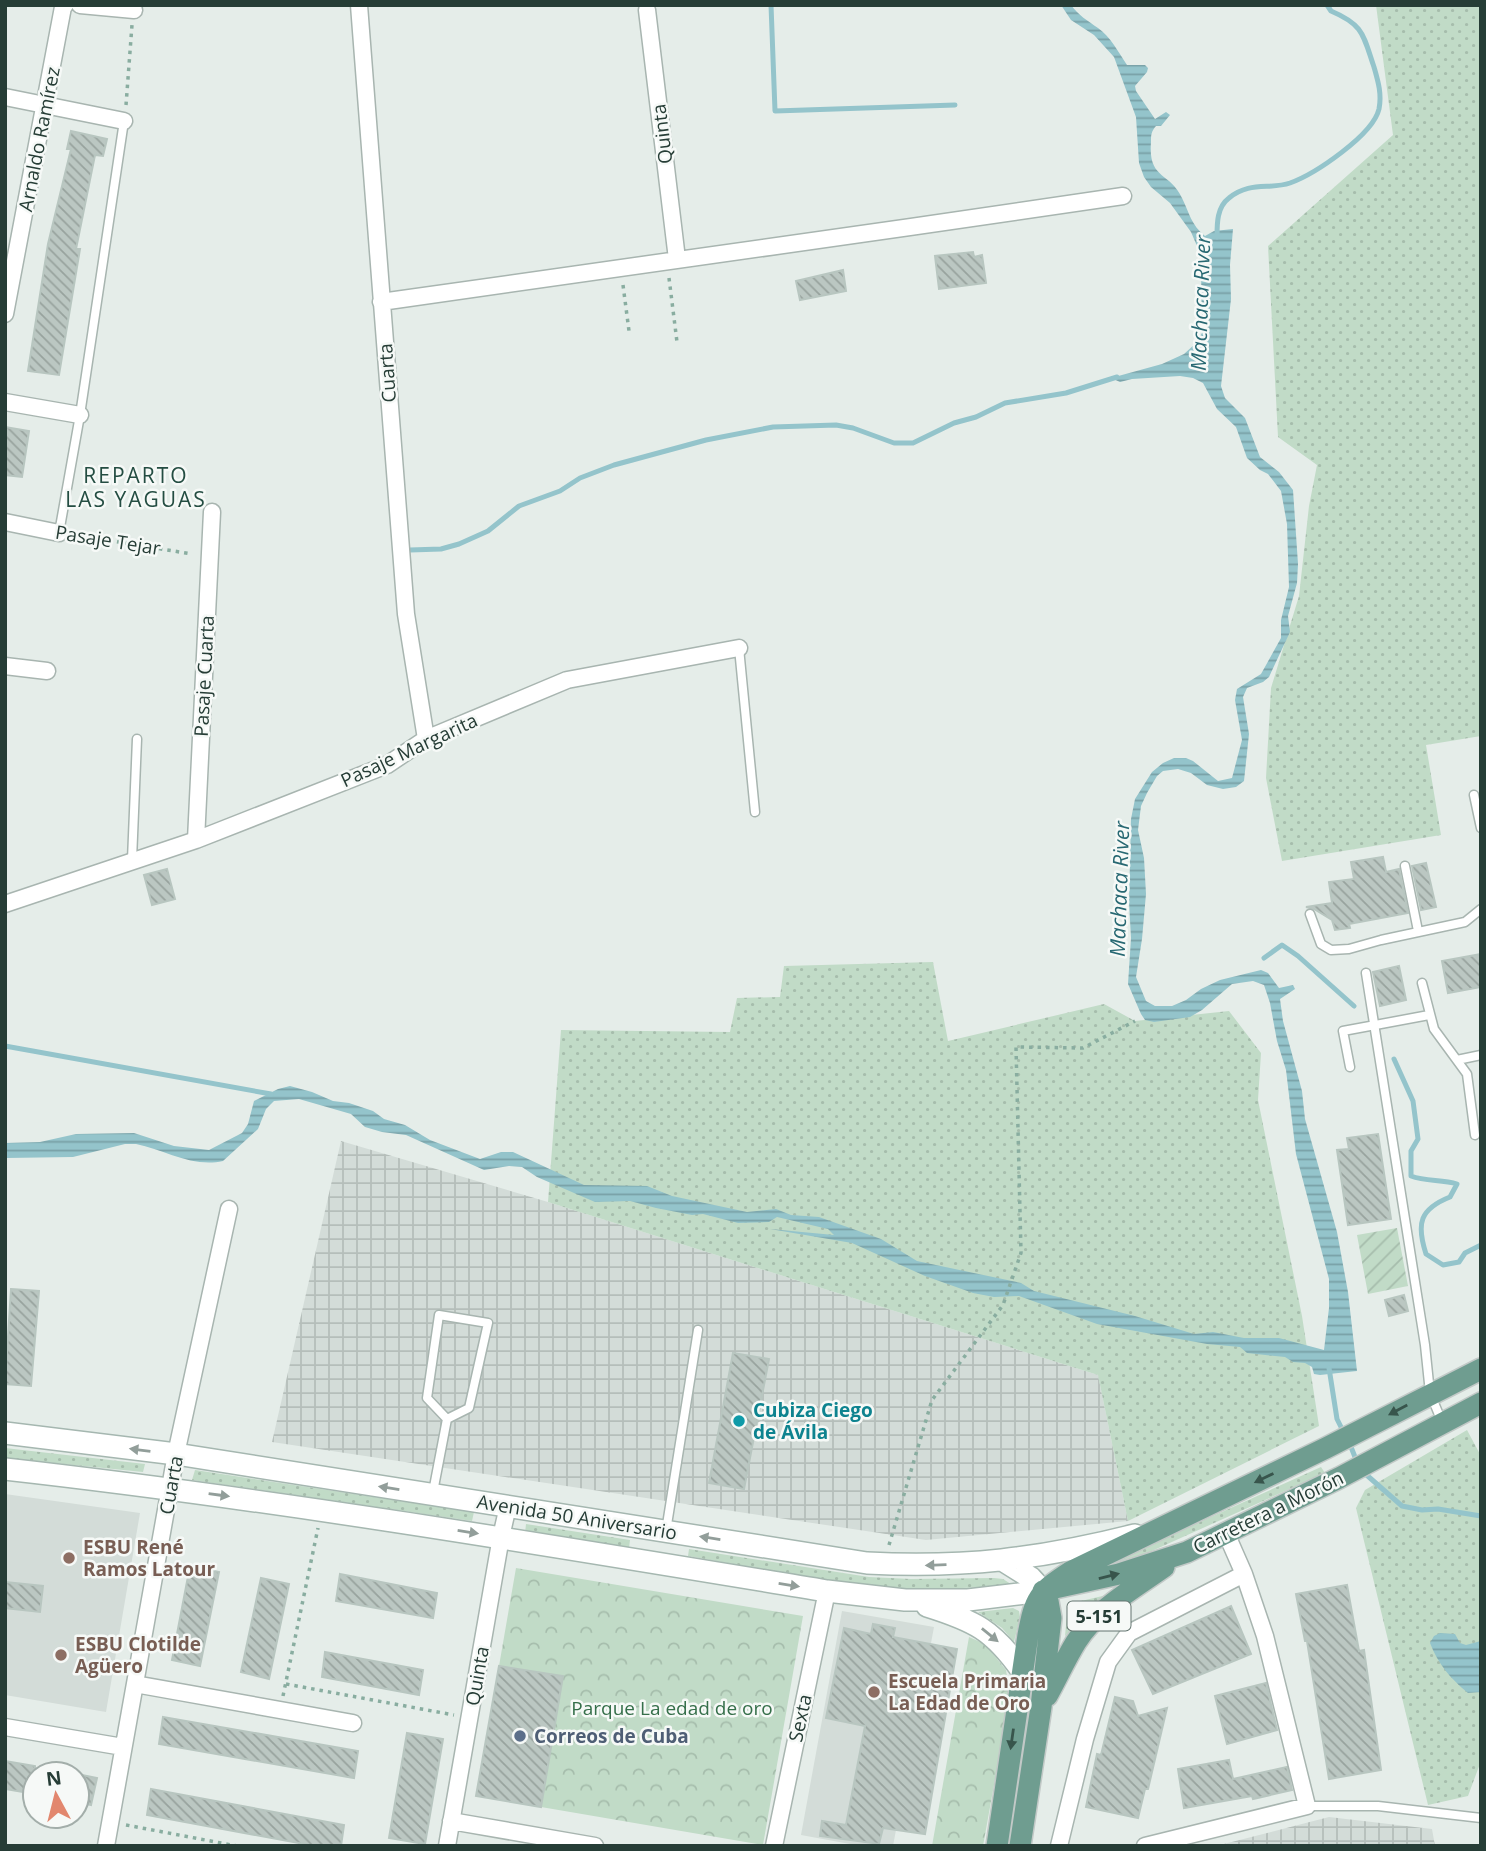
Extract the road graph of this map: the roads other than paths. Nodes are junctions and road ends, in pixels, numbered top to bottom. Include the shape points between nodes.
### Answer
1 (65, 5) edge
2 (80, 5) edge
3 (359, 5) edge
4 (134, 8) edge
5 (647, 10) dead end
6 (5, 97) edge
7 (46, 105) junction
8 (124, 121) joint
9 (1123, 196) dead end
10 (13, 239) edge
11 (672, 260) junction
12 (381, 302) junction
13 (5, 314) edge
14 (5, 402) edge
15 (80, 415) junction
16 (212, 512) dead end
17 (5, 522) edge
18 (60, 533) joint
19 (739, 648) joint
20 (5, 666) edge
21 (47, 671) dead end
22 (426, 738) junction
23 (137, 739) dead end
24 (1474, 795) dead end
25 (755, 812) dead end
26 (1481, 828) edge
27 (196, 839) junction
28 (132, 860) junction
29 (1405, 866) dead end
30 (5, 904) edge
31 (1481, 909) edge
32 (1310, 914) dead end
33 (1418, 931) junction
34 (1366, 973) dead end
35 (1422, 983) dead end
36 (1429, 1015) junction
37 (1375, 1025) junction
38 (1481, 1055) edge
39 (1457, 1060) junction
40 (1350, 1067) dead end
41 (1475, 1135) dead end
42 (229, 1209) dead end
43 (698, 1329) dead end
44 (1481, 1369) edge
45 (1430, 1393) junction
46 (1481, 1403) edge
47 (447, 1419) junction
48 (1442, 1422) junction
49 (5, 1433) edge
50 (176, 1454) junction
51 (5, 1469) edge
52 (170, 1488) junction
53 (432, 1494) junction
54 (508, 1506) junction
55 (666, 1531) junction
56 (1149, 1532) junction
57 (1226, 1533) junction
58 (501, 1537) junction
59 (1186, 1552) junction
60 (1004, 1561) junction
61 (660, 1564) junction
62 (1244, 1574) junction
63 (827, 1591) junction
64 (1043, 1591) junction
65 (905, 1600) junction
66 (1022, 1671) junction
67 (135, 1684) junction
68 (1041, 1707) junction
69 (353, 1723) dead end
70 (5, 1727) edge
71 (123, 1747) junction
72 (1307, 1806) junction
73 (1481, 1818) edge
74 (451, 1821) junction
75 (106, 1846) edge
76 (447, 1846) edge
77 (595, 1846) edge
78 (775, 1846) edge
79 (997, 1846) edge
80 (1020, 1846) edge
81 (1059, 1846) edge
82 (1145, 1846) edge

1 - 7 street, Arnaldo Ramírez
2 - 4 street
3 - 12 street, Cuarta
5 - 11 street, Quinta
6 - 7 street
7 - 8 street
7 - 10 street, Arnaldo Ramírez
8 - 15 lane
9 - 11 street
10 - 13 street, Arnaldo Ramírez
11 - 12 street
12 - 22 street, Cuarta via 405,614
14 - 15 street
15 - 18 lane
16 - 27 street, Pasaje Cuarta
17 - 18 street, Pasaje Tejar
19 - 22 street, Pasaje Margarita via 567,680
19 - 25 lane
20 - 21 street
22 - 27 street, Pasaje Margarita via 387,765
23 - 28 lane
24 - 26 lane
27 - 28 street, Pasaje Margarita
28 - 30 street, Pasaje Margarita
29 - 33 lane
31 - 33 lane via 1465,922
32 - 33 lane via 1321,944 1331,950
34 - 37 lane
35 - 36 lane
36 - 37 lane
36 - 39 lane
37 - 40 lane via 1343,1031
37 - 45 lane
38 - 39 lane
39 - 41 lane via 1467,1074
42 - 50 street, Cuarta
43 - 55 lane
44 - 45 main road, Carretera a Morón
45 - 48 lane
45 -> 56 main road, Carretera a Morón / 5-151
46 - 48 main road, Carretera a Morón
47 - 47 lane via 470,1408 488,1323 439,1315 427,1398
47 - 53 lane
48 - 57 main road, Carretera a Morón / 5-151
50 -> 49 main road, Avenida 50 Aniversario
50 - 52 street, Cuarta
53 -> 50 main road, Avenida 50 Aniversario
51 - 52 main road, Avenida 50 Aniversario
52 -> 58 main road, Avenida 50 Aniversario
52 - 67 street, Cuarta
53 - 54 main road, Avenida 50 Aniversario
54 - 55 main road, Avenida 50 Aniversario
54 - 58 street, Quinta
60 -> 55 main road, Avenida 50 Aniversario via 926,1566 867,1563
55 - 61 main road
56 - 60 main road, Avenida 50 Aniversario / 5-151
56 - 64 main road, 5-151
57 - 59 main road, Carretera a Morón / 5-151
57 - 62 street
58 - 61 main road, Avenida 50 Aniversario
58 - 74 street, Quinta
64 -> 59 main road, Carretera a Morón / 5-151 via 1119,1574
59 - 68 main road, 5-151 via 1096,1618 1077,1640
60 - 64 main road, 5-151
61 -> 63 main road, Avenida 50 Aniversario
62 - 72 street via 1265,1636
62 - 81 street via 1129,1633 1108,1661
63 - 65 main road, Avenida 50 Aniversario
63 - 78 street, Sexta
64 - 65 main road, Avenida 50 Aniversario via 968,1600
64 - 66 main road, 5-151 via 1032,1612
64 - 68 main road, 5-151 via 1051,1618
65 -> 66 main road via 974,1623 1006,1649
66 -> 79 main road, 5-151
67 - 69 street
67 - 71 street, Cuarta
68 - 80 main road, 5-151
70 - 71 street
71 - 75 street, Cuarta
72 - 73 lane via 1378,1806
72 - 82 street
74 - 76 street, Quinta
74 - 77 street

